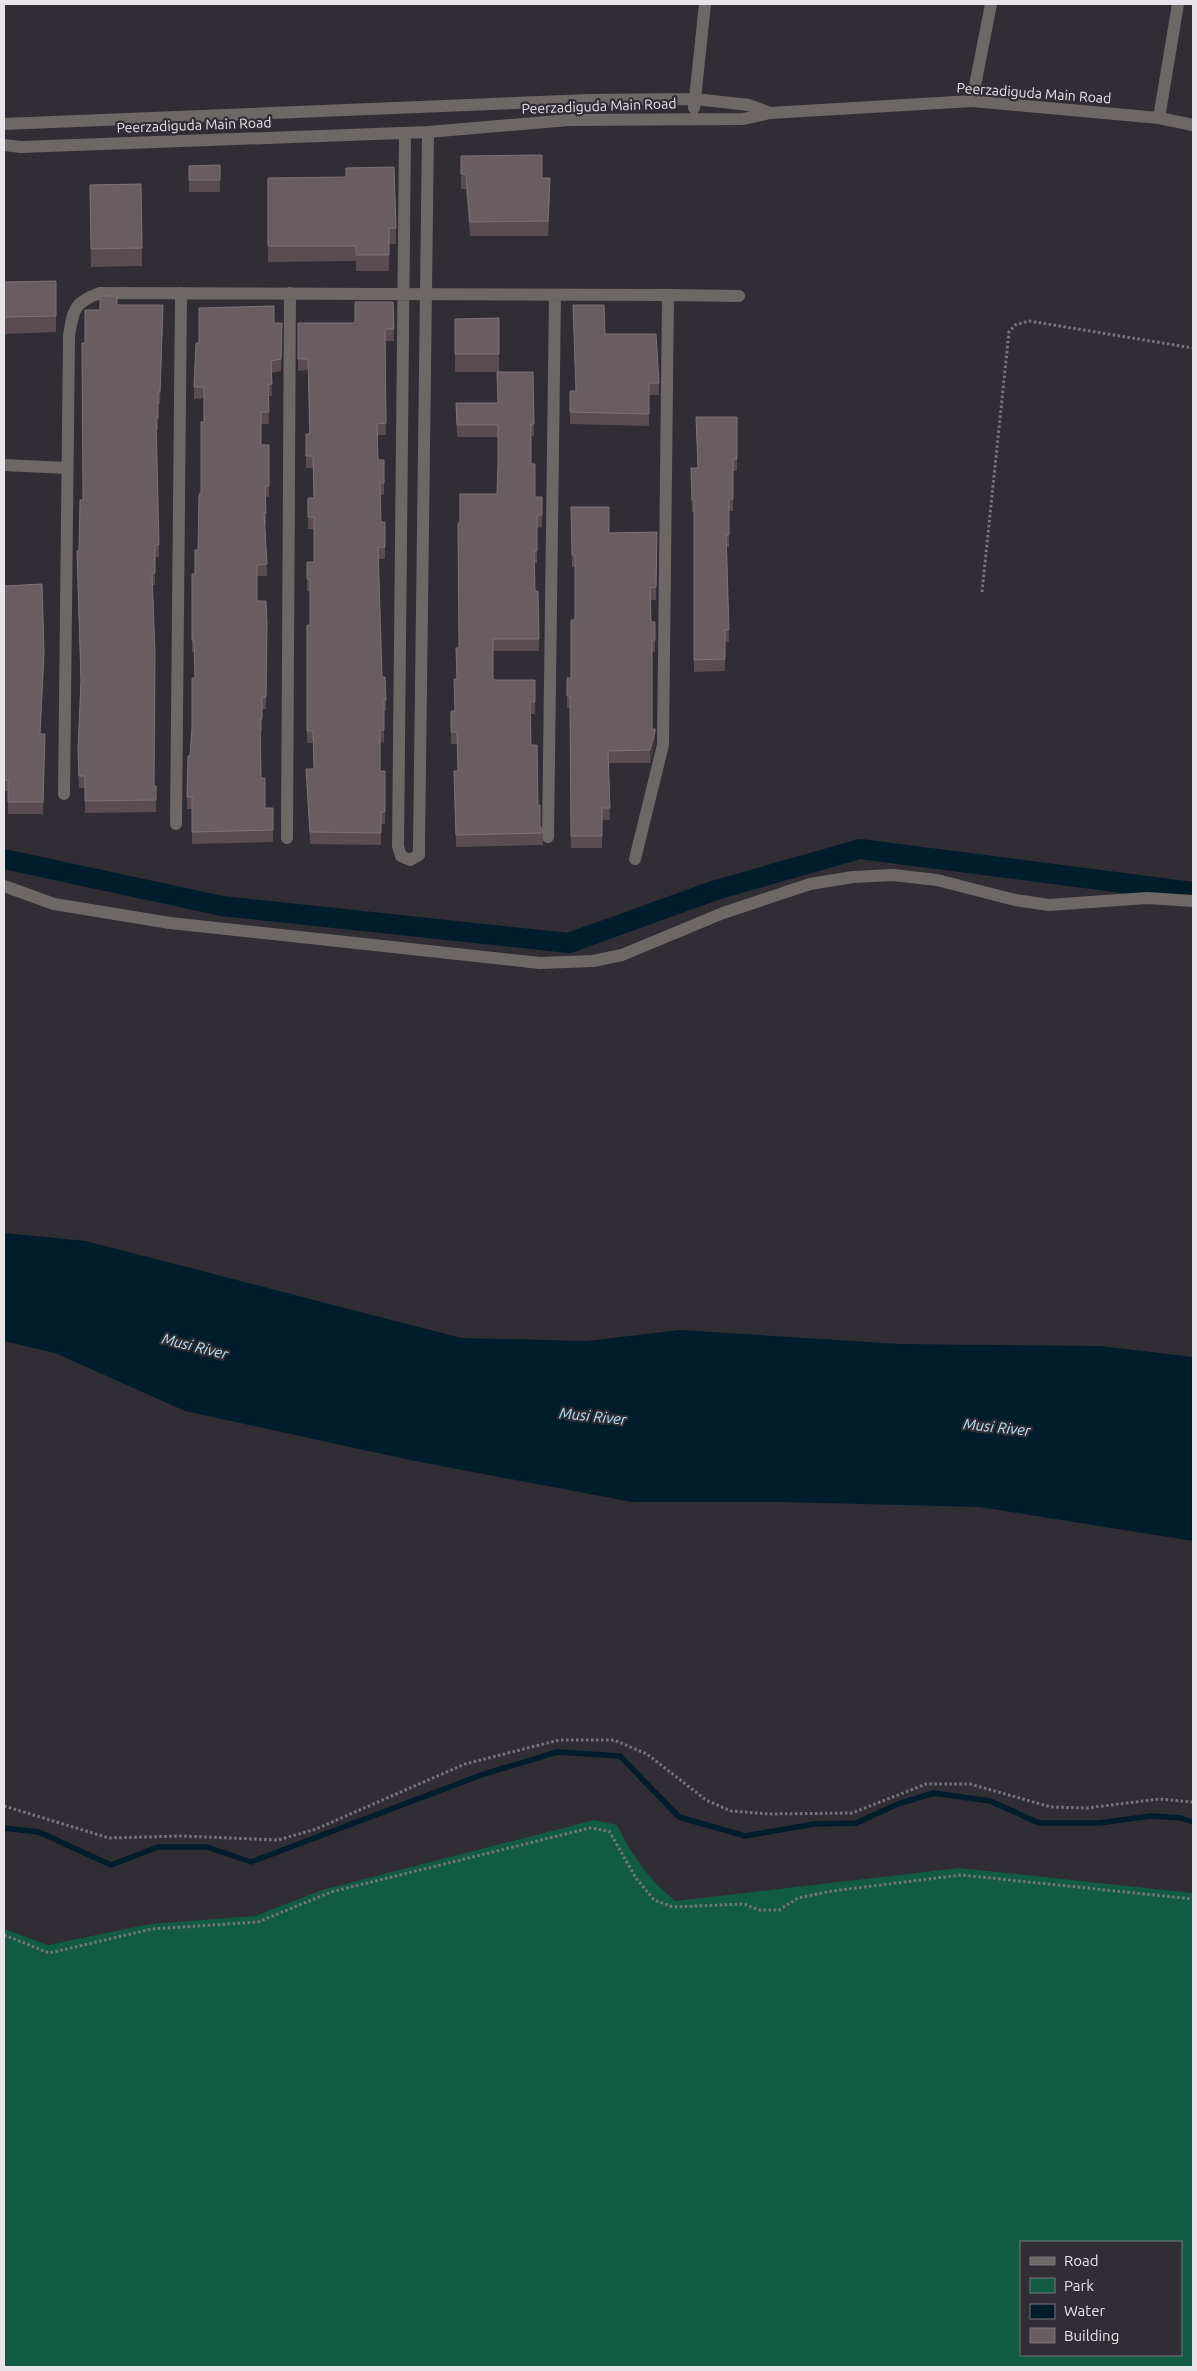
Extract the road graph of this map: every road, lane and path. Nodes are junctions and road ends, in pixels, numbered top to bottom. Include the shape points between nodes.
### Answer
1 (705, 4) edge
2 (991, 4) edge
3 (1178, 4) edge
4 (695, 99) junction
5 (972, 101) junction
6 (770, 113) junction
7 (693, 118) junction
8 (1159, 118) junction
9 (4, 124) edge
10 (1193, 125) edge
11 (428, 132) junction
12 (405, 133) junction
13 (4, 145) edge
14 (181, 293) junction
15 (290, 294) junction
16 (402, 294) junction
17 (426, 294) junction
18 (555, 295) junction
19 (668, 295) junction
20 (739, 296) dead end
21 (1193, 348) edge
22 (4, 465) edge
23 (66, 468) junction
24 (982, 592) dead end
25 (64, 794) dead end
26 (176, 824) dead end
27 (548, 837) dead end
28 (287, 838) dead end
29 (635, 859) dead end
30 (4, 886) edge
31 (1193, 901) edge
32 (1193, 1802) edge
33 (4, 1806) edge
34 (1193, 1899) edge
35 (4, 1936) edge

1 - 4 street
2 - 5 street
3 - 8 street
4 - 6 street via 749,104
4 - 7 street
4 - 9 street via 588,100
5 - 6 street, Peerzadiguda Main Road
5 - 8 street, Peerzadiguda Main Road
6 - 7 street, Peerzadiguda Main Road via 743,119
7 - 11 street, Peerzadiguda Main Road via 569,120
8 - 10 street, Peerzadiguda Main Road
11 - 12 street, Peerzadiguda Main Road
11 - 17 street
12 - 13 street, Peerzadiguda Main Road
12 - 16 street
14 - 15 street
14 - 23 street via 100,293 83,299 73,312 68,336
14 - 26 street
15 - 16 street
15 - 28 street
16 - 17 street
16 - 17 street via 398,846 401,856 410,860 419,855
17 - 18 street
18 - 19 street
18 - 27 street
19 - 20 street
19 - 29 street via 663,745
21 - 24 path via 1029,320 1015,325 1009,332
22 - 23 street
23 - 25 street
30 - 31 street via 54,904 170,923 549,963 593,961 622,955 731,910 810,884 853,877 893,875 937,880 1015,900 1049,905 1147,898
32 - 33 path via 1159,1799 1088,1808 1051,1808 970,1784 926,1784 852,1813 731,1811 706,1800 647,1754 614,1740 559,1740 465,1764 316,1829 278,1840 182,1836 109,1838
34 - 35 path via 961,1876 832,1890 798,1898 779,1910 759,1910 744,1904 673,1907 654,1900 636,1878 609,1831 590,1828 331,1892 258,1922 152,1929 49,1953

